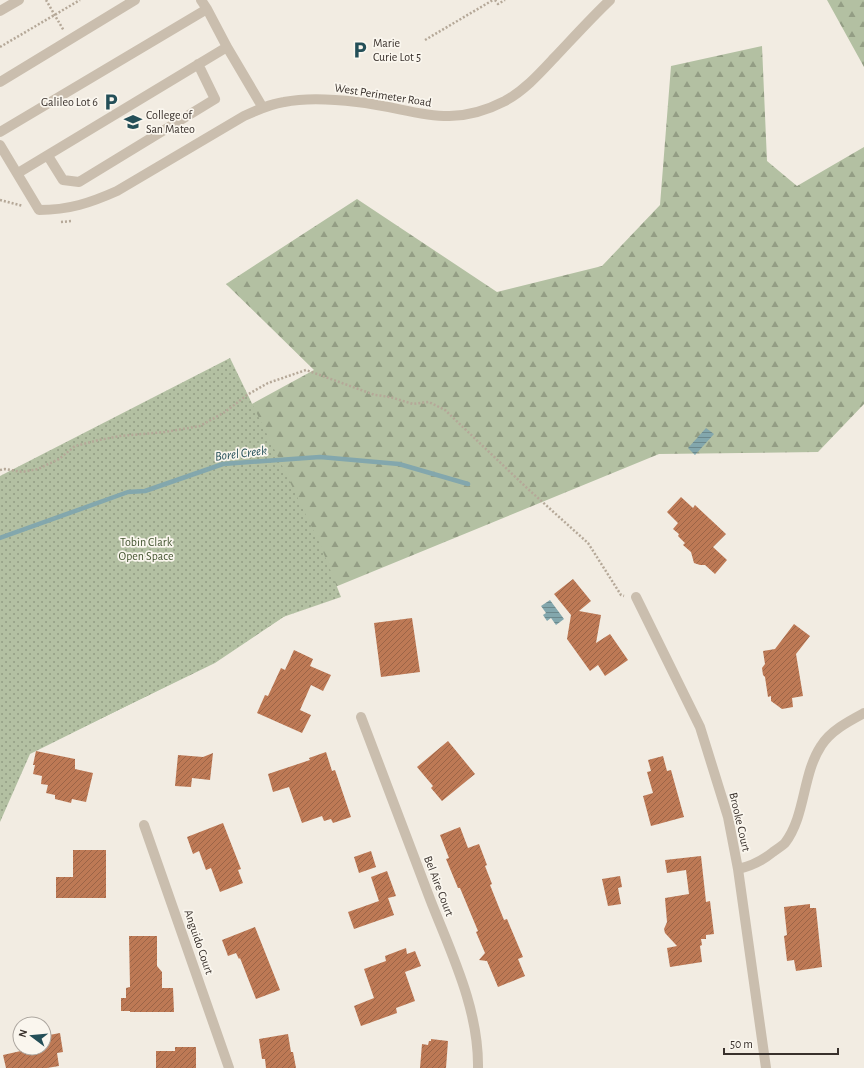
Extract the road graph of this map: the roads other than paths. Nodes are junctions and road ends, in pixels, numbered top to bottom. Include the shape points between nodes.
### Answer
1 (135, 0) edge
2 (201, 0) edge
3 (610, 0) edge
4 (13, 1) edge
5 (207, 9) junction
6 (0, 10) edge
7 (227, 47) junction
8 (198, 64) junction
9 (0, 82) edge
10 (264, 108) junction
11 (0, 132) edge
12 (0, 145) edge
13 (48, 156) junction
14 (18, 173) junction
15 (636, 597) road end
16 (864, 713) edge
17 (361, 717) dead end
18 (144, 825) dead end
19 (738, 869) junction
20 (229, 1068) edge
21 (478, 1068) edge
22 (766, 1068) edge

1 - 9 street
2 - 5 street
3 - 10 street, West Perimeter Road via 522,90 491,107 468,115 429,116 379,105 307,99
4 - 6 street
5 - 7 street
5 - 11 street
7 - 8 street
7 - 10 street
8 - 13 street
8 - 13 street via 215,99 79,182 63,180
10 - 14 street, West Perimeter Road via 244,116 117,191 78,206 39,210
12 - 14 street
13 - 14 street
15 - 19 street, Brooke Court via 700,727 728,817
16 - 19 street via 839,727 821,745 809,773 797,820 785,843 752,866
17 - 21 street, Bel Aire Court via 458,969 472,1015
18 - 20 street, Anguido Court
19 - 22 street, Brooke Court

